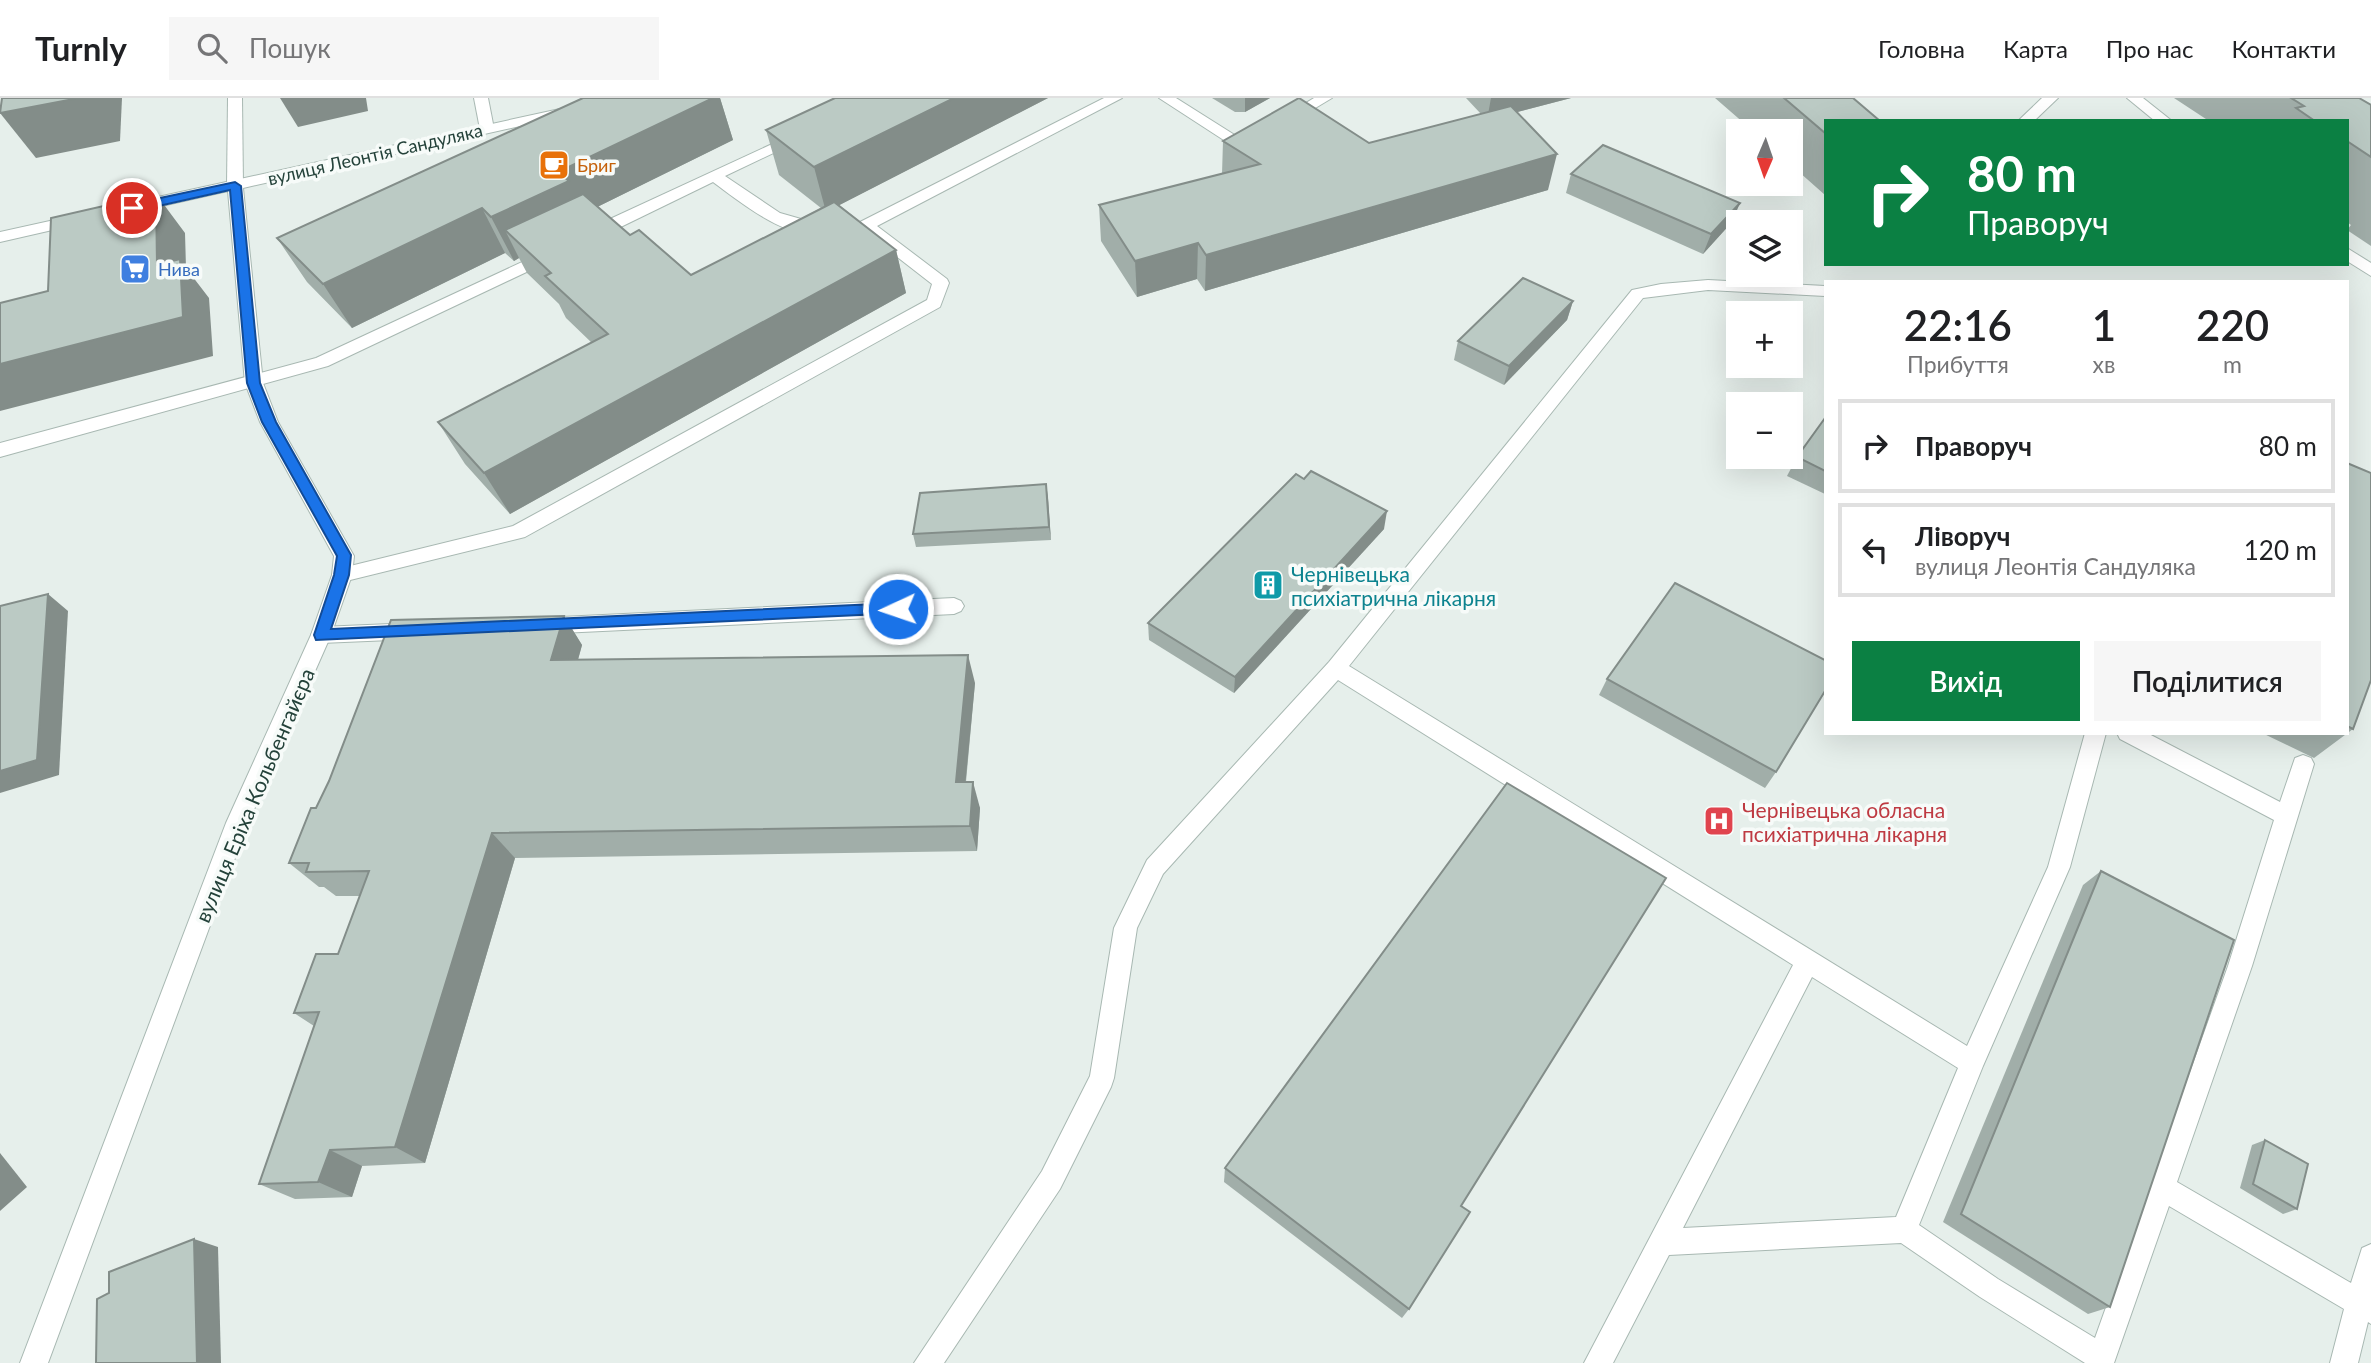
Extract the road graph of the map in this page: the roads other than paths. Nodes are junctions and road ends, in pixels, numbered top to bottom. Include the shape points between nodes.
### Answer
1 (235, 98) edge
2 (481, 98) edge
3 (1115, 98) edge
4 (1166, 98) edge
5 (1325, 98) edge
6 (2051, 98) edge
7 (2134, 98) edge
8 (588, 106) edge
9 (2027, 119) edge
10 (2162, 119) edge
11 (817, 126) edge
12 (487, 129) junction
13 (715, 176) junction
14 (235, 186) junction
15 (119, 211) edge
16 (92, 217) edge
17 (827, 231) edge
18 (0, 237) edge
19 (2349, 254) edge
20 (2371, 271) edge
21 (1824, 291) edge
22 (254, 383) junction
23 (0, 450) edge
24 (342, 575) junction
25 (954, 606) dead end
26 (523, 627) edge
27 (429, 631) edge
28 (321, 635) junction
29 (1336, 668) junction
30 (2095, 735) edge
31 (2131, 735) edge
32 (2303, 765) dead end
33 (2287, 816) junction
34 (1808, 961) junction
35 (1972, 1063) junction
36 (2161, 1186) junction
37 (1904, 1230) junction
38 (1662, 1242) junction
39 (2371, 1257) edge
40 (2365, 1307) edge
41 (2103, 1360) edge
42 (34, 1363) edge
43 (928, 1363) edge
44 (1598, 1363) edge
45 (2344, 1363) edge

1 - 14 street, вулиця Еріха Кольбенгайєра
2 - 12 street
3 - 24 street via 860,226 942,283 934,303 518,532
4 - 5 street via 1241,145
6 - 9 street
7 - 10 street
8 - 12 street, вулиця Леонтія Сандуляка
11 - 13 street
12 - 14 street, вулиця Леонтія Сандуляка
13 - 17 street via 782,222
13 - 22 street via 322,362
14 - 15 street, вулиця Леонтія Сандуляка
14 - 22 street, вулиця Еріха Кольбенгайєра
16 - 18 street
19 - 20 street
21 - 29 street via 1697,285 1638,294
22 - 23 street
22 - 24 street, вулиця Еріха Кольбенгайєра via 269,422 344,555
24 - 28 street, вулиця Еріха Кольбенгайєра
25 - 26 street
27 - 28 street
28 - 42 street, вулиця Еріха Кольбенгайєра via 237,823
29 - 34 street
29 - 43 street via 1155,867 1126,928 1102,1078 1051,1180
30 - 35 street via 2059,867
31 - 33 street
32 - 33 street
33 - 36 street
34 - 35 street
34 - 38 street
35 - 37 street
36 - 40 street
36 - 41 street
37 - 38 street
37 - 41 street
38 - 44 street
39 - 40 street
40 - 45 street

